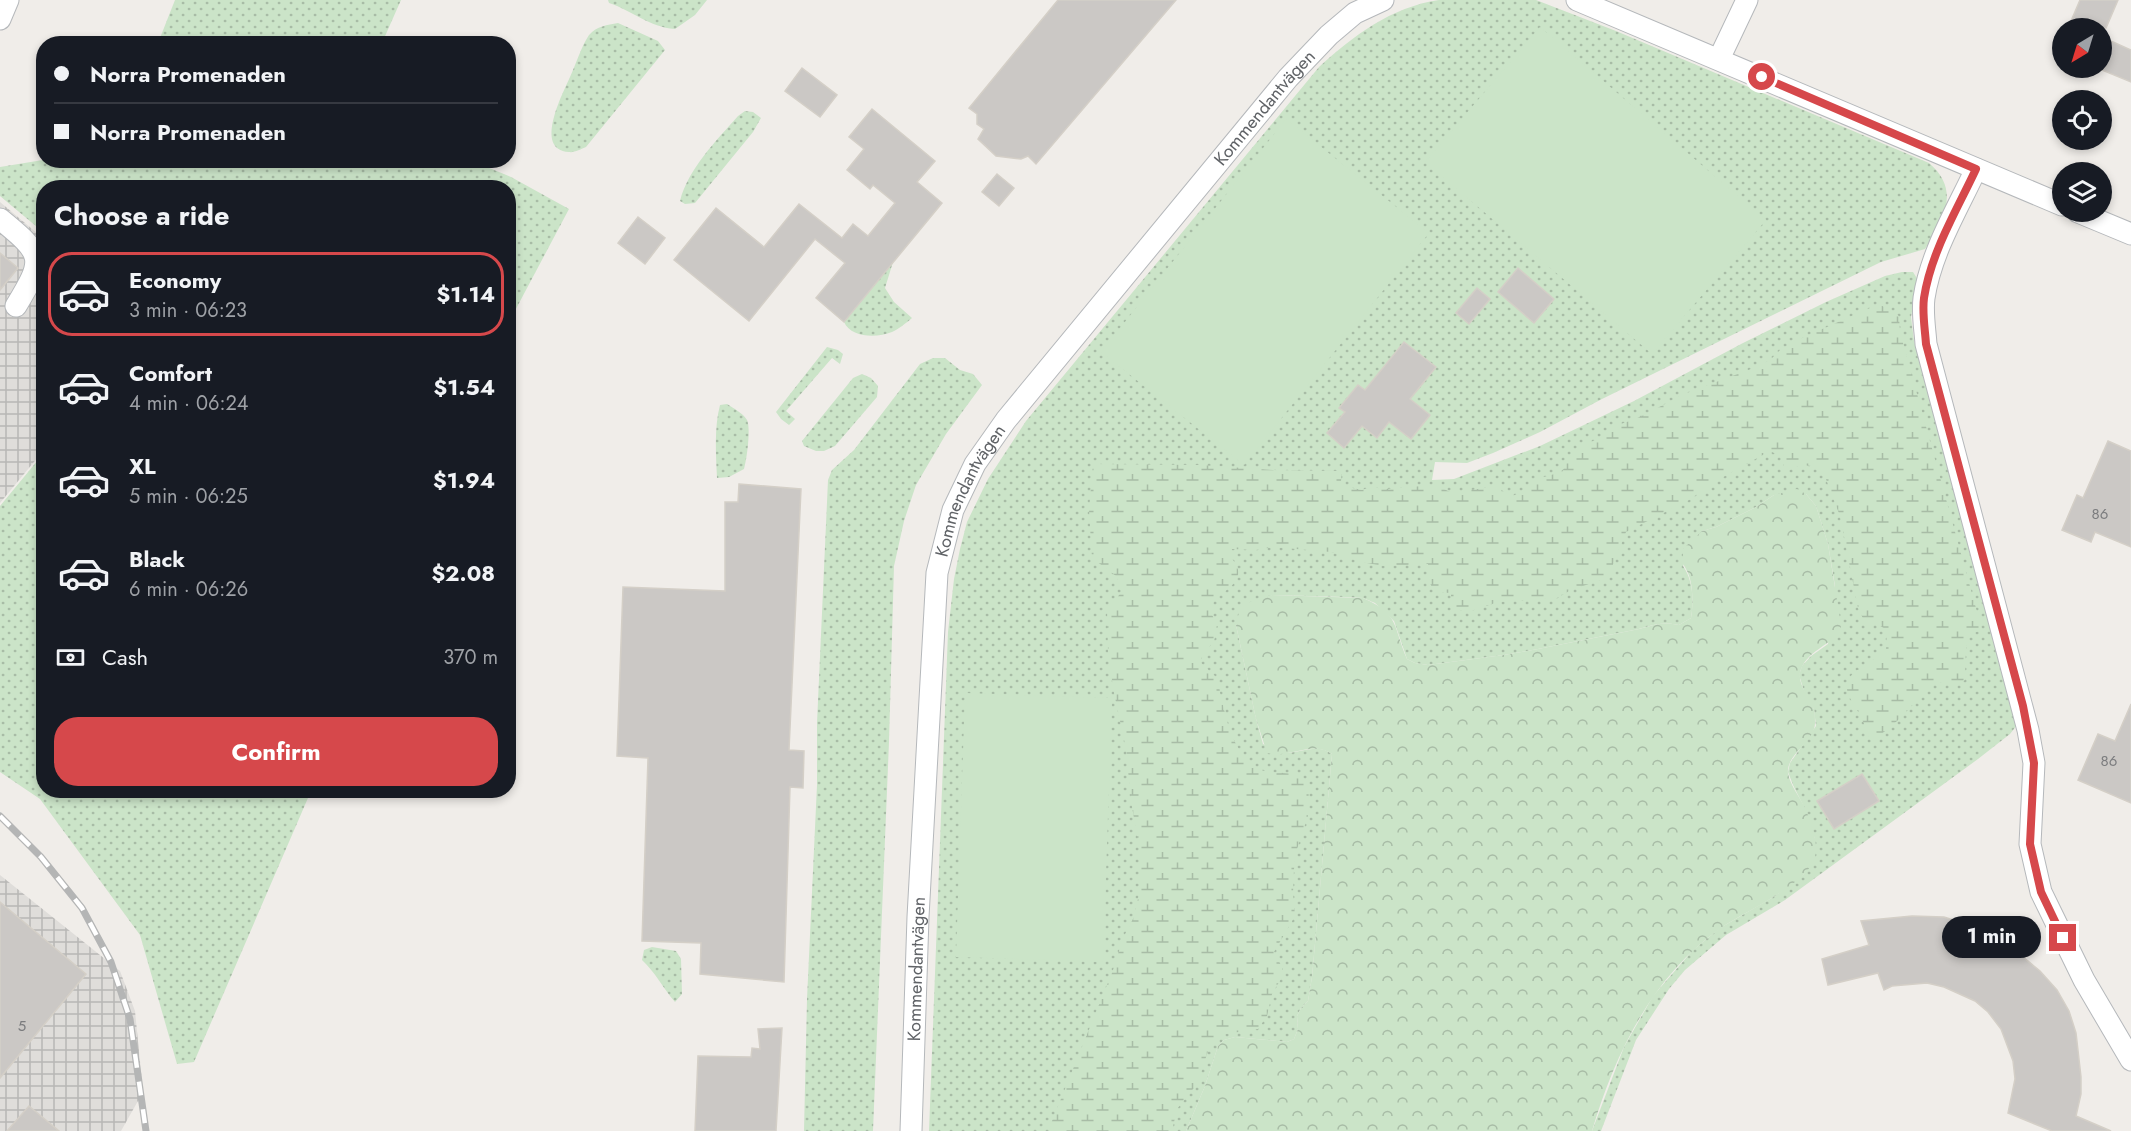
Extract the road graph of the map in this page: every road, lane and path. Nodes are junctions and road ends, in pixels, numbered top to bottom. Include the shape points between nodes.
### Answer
1 (8, 0) edge
2 (1383, 0) edge
3 (1577, 0) edge
4 (1741, 2) edge
5 (0, 19) edge
6 (1719, 59) junction
7 (1976, 169) junction
8 (2052, 201) edge
9 (0, 219) edge
10 (2102, 222) edge
11 (2131, 234) edge
12 (36, 256) edge
13 (36, 272) edge
14 (16, 306) dead end
15 (2131, 1060) edge
16 (911, 1131) edge

1 - 5 street
2 - 16 street, Kommendantvägen via 1355,13 1288,78 1006,420 975,464 952,510 937,573
3 - 6 street
4 - 6 street
6 - 7 street
7 - 8 street
7 - 15 street via 1931,269 1924,298 1926,344 2028,730 2034,763 2030,844 2041,892 2084,980
9 - 12 street
10 - 11 street
13 - 14 street

